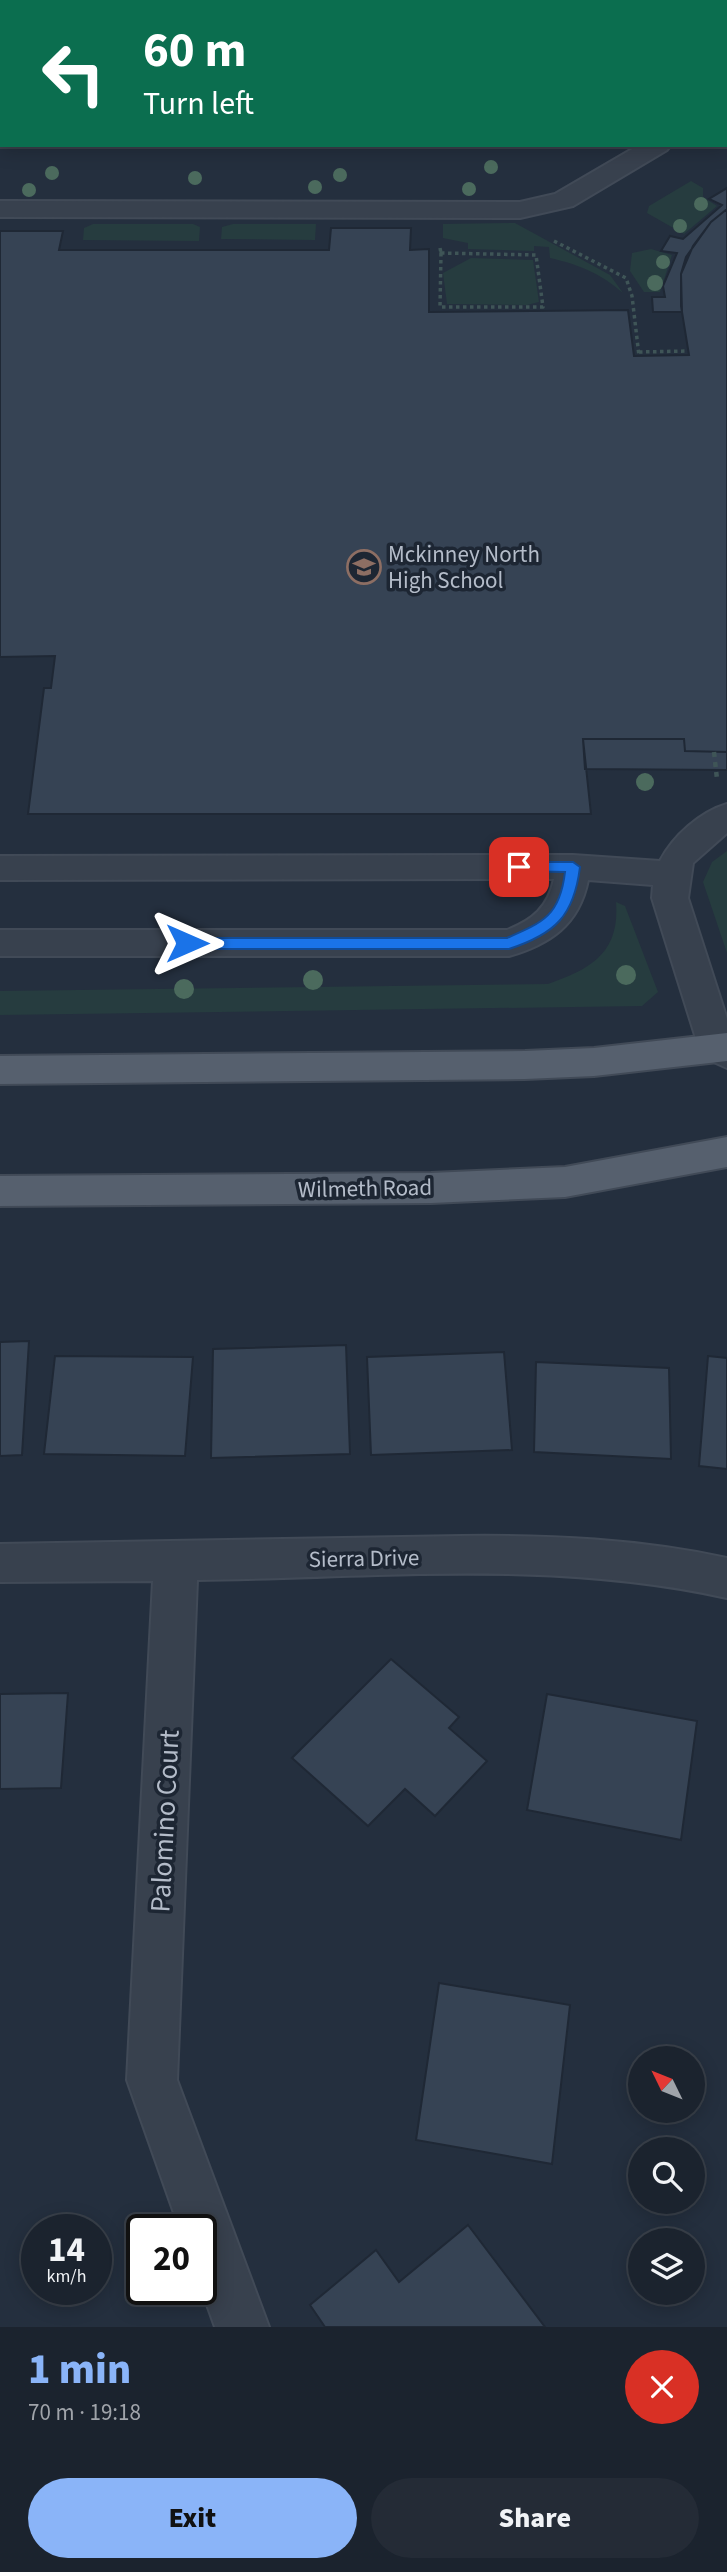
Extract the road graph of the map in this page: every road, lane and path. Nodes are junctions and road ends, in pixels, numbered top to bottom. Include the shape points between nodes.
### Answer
1 (655, 147) edge
2 (0, 209) edge
3 (553, 241) dead end
4 (439, 243) dead end
5 (441, 253) junction
6 (688, 351) dead end
7 (715, 752) dead end
8 (717, 782) dead end
9 (727, 816) edge
10 (573, 867) junction
11 (0, 868) edge
12 (670, 874) junction
13 (0, 943) edge
14 (724, 1050) edge
15 (0, 1070) edge
16 (727, 1152) edge
17 (0, 1191) edge
18 (176, 1562) junction
19 (0, 1563) edge
20 (727, 1578) edge
21 (242, 2327) edge

1 - 2 street via 564,200 520,210
3 - 6 path via 626,278 639,354
4 - 5 path
5 - 5 path via 536,255 543,307 440,307
7 - 8 path
9 - 12 street via 682,851
10 - 11 street
10 - 12 street
10 - 13 street via 570,892 561,911 546,927 509,943
12 - 14 street via 670,898
14 - 15 main road via 525,1065
16 - 17 main road, Wilmeth Road via 552,1183
18 - 19 street, Sierra Drive
18 - 20 street, Sierra Drive via 516,1555 625,1559
18 - 21 street, Palomino Court via 152,2080

